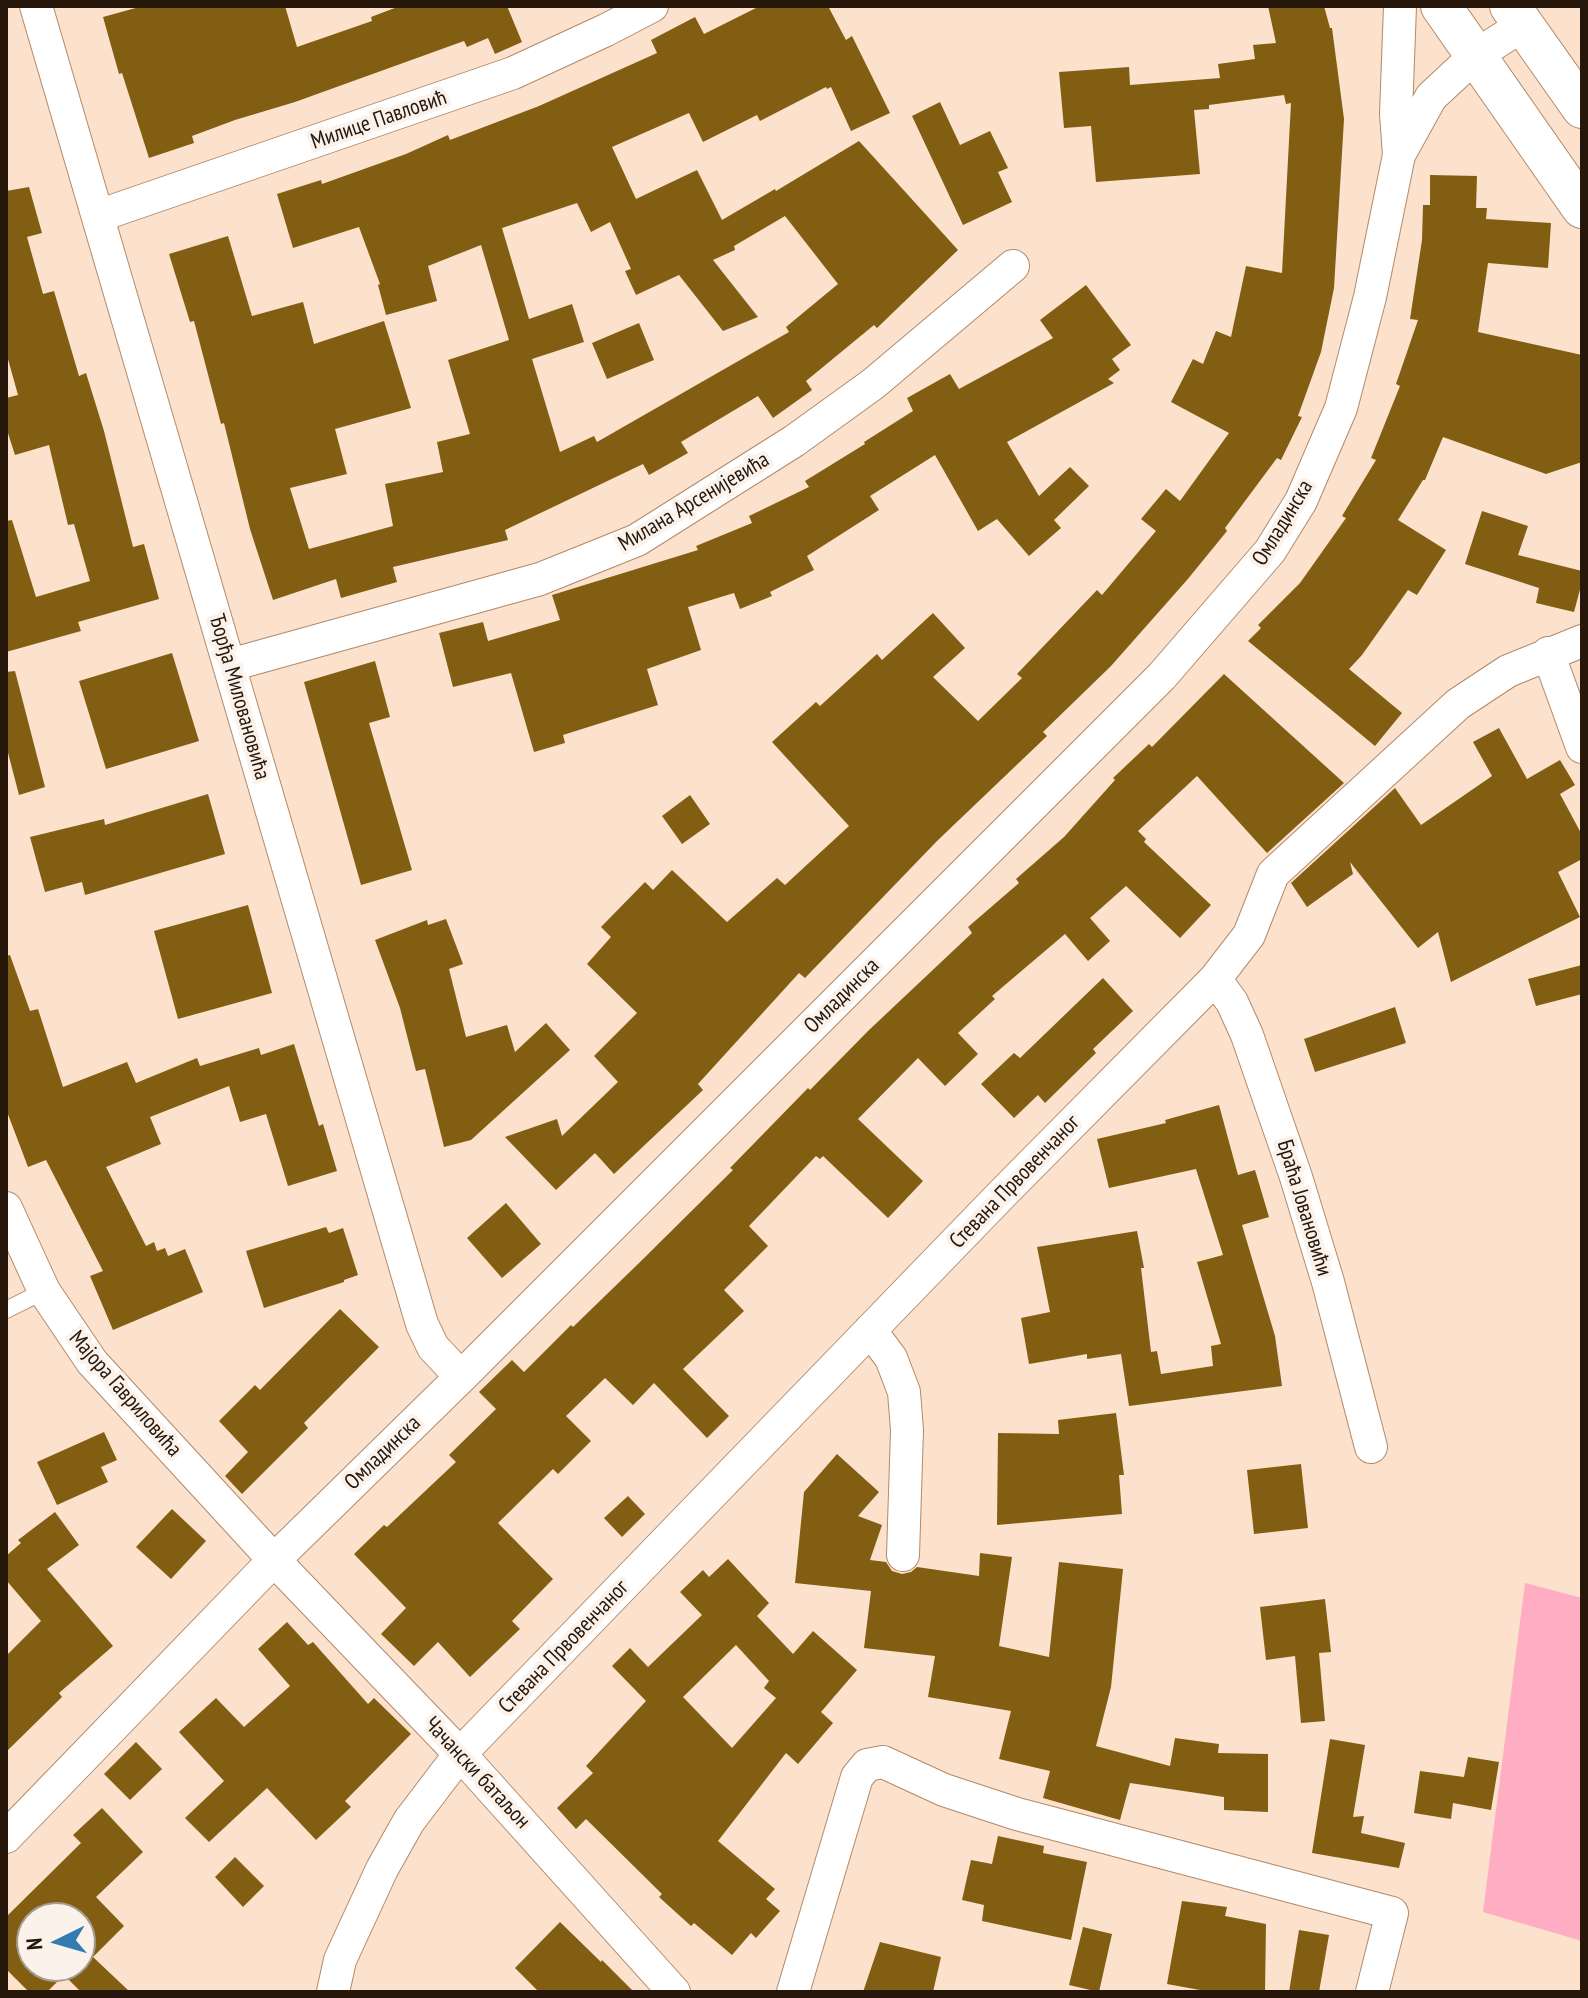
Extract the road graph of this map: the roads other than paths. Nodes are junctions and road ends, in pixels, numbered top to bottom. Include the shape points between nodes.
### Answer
1 (36, 6) edge
2 (652, 6) edge
3 (1400, 6) edge
4 (1441, 6) edge
5 (1517, 15) edge
6 (1475, 56) junction
7 (1582, 108) edge
8 (1399, 155) junction
9 (1582, 208) edge
10 (98, 216) junction
11 (1013, 266) dead end
12 (1582, 641) edge
13 (1548, 653) junction
14 (230, 665) junction
15 (1582, 747) edge
16 (1215, 979) junction
17 (6, 1208) edge
18 (44, 1291) junction
19 (6, 1310) edge
20 (870, 1330) junction
21 (461, 1377) junction
22 (1371, 1447) dead end
23 (903, 1555) dead end
24 (274, 1560) junction
25 (460, 1754) junction
26 (6, 1837) edge
27 (333, 1992) edge
28 (674, 1992) edge
29 (793, 1992) edge
30 (1372, 1992) edge

1 - 10 street, Ђорђа Миловановића
2 - 10 street, Милице Павловић via 513,73
3 - 8 street, Омладинска
4 - 6 street
5 - 6 street
5 - 7 street
6 - 8 street via 1431,97
6 - 9 street
8 - 21 street, Омладинска via 1341,408 1301,501 1270,551 1162,676
10 - 14 street, Ђорђа Миловановића
11 - 14 street, Милана Арсенијевића via 862,392 637,540 540,579
12 - 13 street, Стевана Првовенчаног
13 - 15 street
13 - 16 street, Стевана Првовенчаног via 1508,671 1458,704 1273,874 1249,935
14 - 21 street, Ђорђа Миловановића via 422,1324 433,1347
16 - 20 street, Стевана Првовенчаног
16 - 22 street, Браћа Јовановићи via 1247,1035 1296,1177
17 - 18 street, Мајора Гавриловића
18 - 19 lane
18 - 24 street, Мајора Гавриловића via 92,1362
20 - 23 street via 895,1366 905,1402
20 - 25 street, Стевана Првовенчаног
21 - 24 street, Омладинска
24 - 25 street, Чачански батаљон
24 - 26 street, Омладинска
25 - 27 street, Стевана Првовенчаног via 409,1821 382,1869 340,1960
25 - 28 street, Чачански батаљон
29 - 30 street via 857,1777 875,1762 1017,1814 1392,1913

